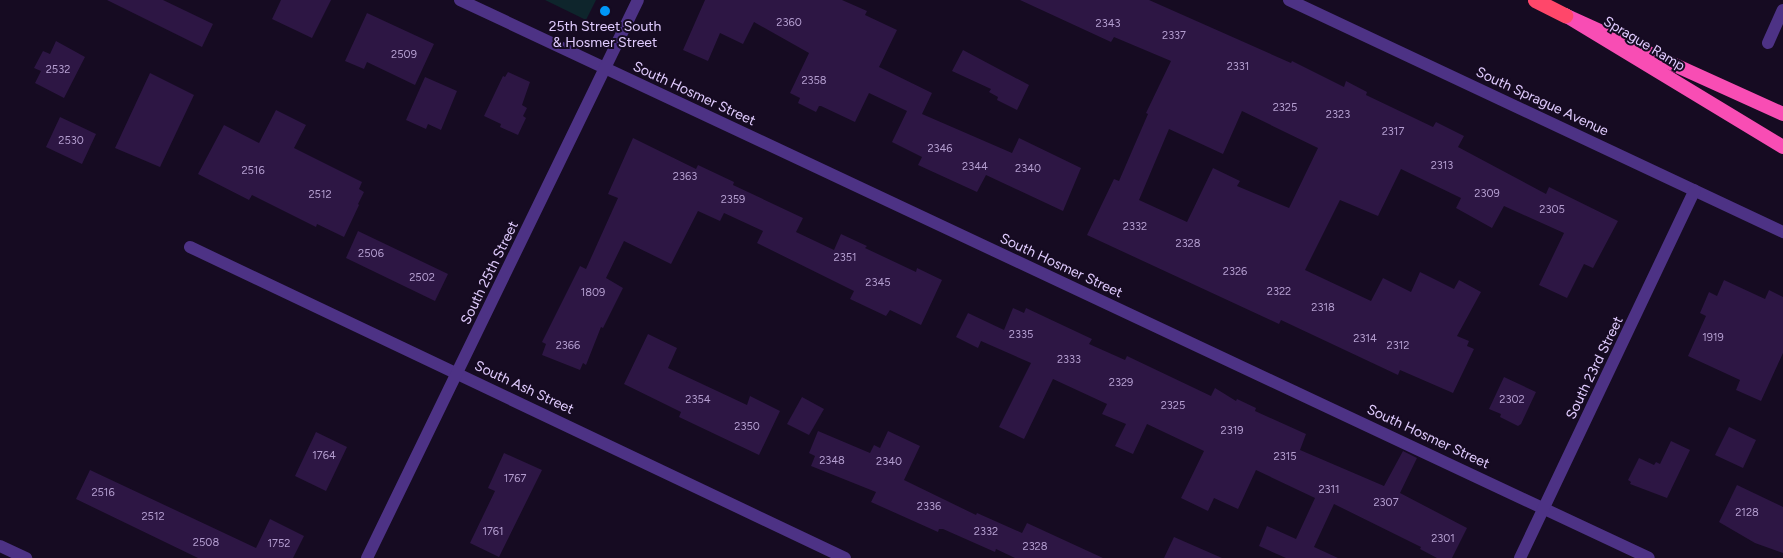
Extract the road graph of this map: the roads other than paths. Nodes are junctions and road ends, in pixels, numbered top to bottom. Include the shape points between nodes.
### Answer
1 (460, 0) edge
2 (638, 0) edge
3 (1289, 0) edge
4 (1535, 0) edge
5 (1783, 10) edge
6 (1565, 15) junction
7 (1768, 43) dead end
8 (605, 70) junction
9 (1783, 114) edge
10 (1783, 147) edge
11 (1695, 190) junction
12 (1783, 232) edge
13 (190, 247) dead end
14 (458, 373) junction
15 (1544, 508) junction
16 (0, 546) edge
17 (26, 558) edge
18 (367, 558) edge
19 (845, 558) edge
20 (1520, 558) edge
21 (1649, 558) edge

1 - 8 street, South Hosmer Street
2 - 8 street, South 25th Street
3 - 11 street, South Sprague Avenue
4 - 6 highway
5 - 7 street
6 - 9 highway, Sprague Ramp
6 - 10 highway, Sprague Ramp
8 - 14 street, South 25th Street
8 - 15 street, South Hosmer Street
11 - 12 street, South Sprague Avenue
11 - 15 street, South 23rd Street
13 - 14 street, South Ash Street
14 - 18 street, South 25th Street
14 - 19 street, South Ash Street
15 - 20 street, South 23rd Street
15 - 21 street, South Hosmer Street
16 - 17 street

